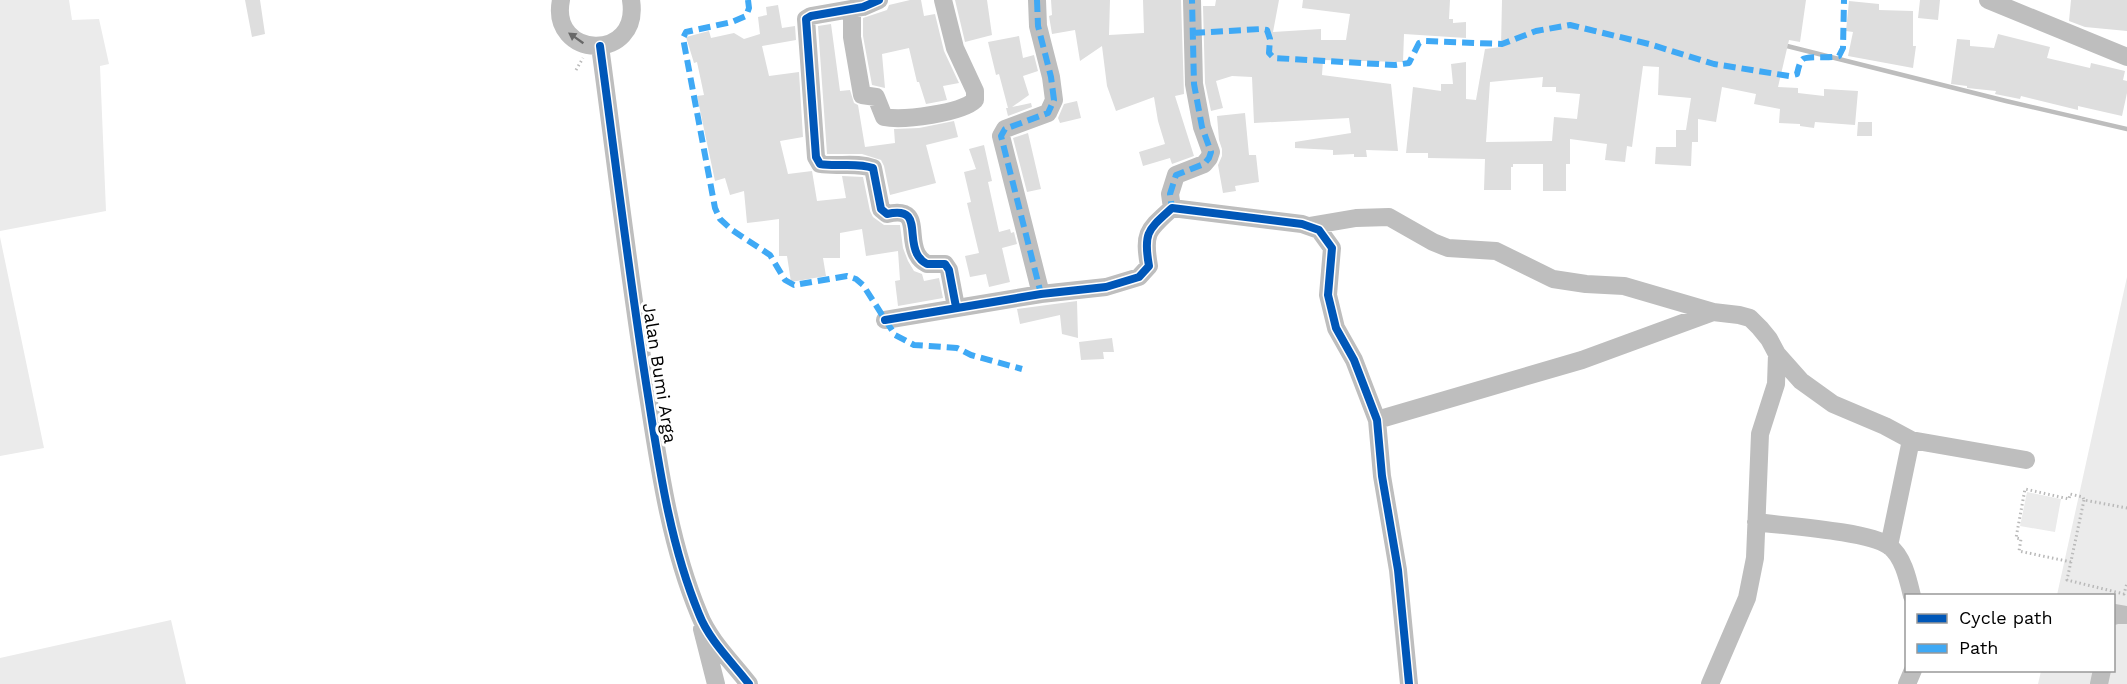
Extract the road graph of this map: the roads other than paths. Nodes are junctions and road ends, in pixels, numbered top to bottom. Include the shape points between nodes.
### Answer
1 (561, 0) edge
2 (631, 0) edge
3 (879, 0) edge
4 (943, 0) edge
5 (1037, 0) edge
6 (1192, 0) edge
7 (1988, 0) edge
8 (852, 9) junction
9 (600, 46) junction
10 (2127, 57) edge
11 (1172, 208) junction
12 (1309, 226) junction
13 (1041, 294) junction
14 (956, 307) junction
15 (1713, 312) junction
16 (885, 320) dead end
17 (1777, 354) junction
18 (1377, 420) junction
19 (1911, 440) junction
20 (2026, 460) dead end
21 (1756, 522) junction
22 (1889, 546) junction
23 (1911, 594) edge
24 (699, 616) junction
25 (716, 684) edge
26 (749, 684) edge
27 (1409, 684) edge
28 (1710, 684) edge

9 -> 1 street via 578,42 569,35 559,14
2 - 9 street via 633,10 625,32
3 - 8 street
4 - 8 street via 955,48 975,91 975,100 914,118 884,117 876,97 862,95 852,37
5 - 13 street via 1038,26 1054,100 1048,113 1005,129 1001,135
6 - 11 street via 1194,84 1211,152 1204,164 1176,176 1170,194
7 - 10 street
8 - 14 street via 806,19 816,158 820,164 831,166 873,168 881,209 887,214 899,211 908,216 917,254 927,264 945,264
9 - 24 street, Jalan Bumi Arga via 662,479 680,559
11 - 12 street
11 - 13 street via 1150,228 1145,246 1149,266 1139,277 1106,287
12 - 15 street via 1389,217 1448,248 1496,251 1553,279 1624,286
12 - 18 street via 1319,230 1332,248 1328,295 1333,317
13 - 14 street
14 - 16 street
15 - 17 street via 1750,318
15 - 18 street via 1582,360
17 - 19 street via 1801,381 1833,404
17 - 21 street via 1776,384 1760,434
18 - 27 street
19 - 20 street
19 - 22 street
21 - 22 street via 1857,535
21 - 28 street via 1755,558 1747,598
22 - 23 street via 1903,564
24 - 25 street
24 - 26 street, Jalan Bumi Arga via 712,639

